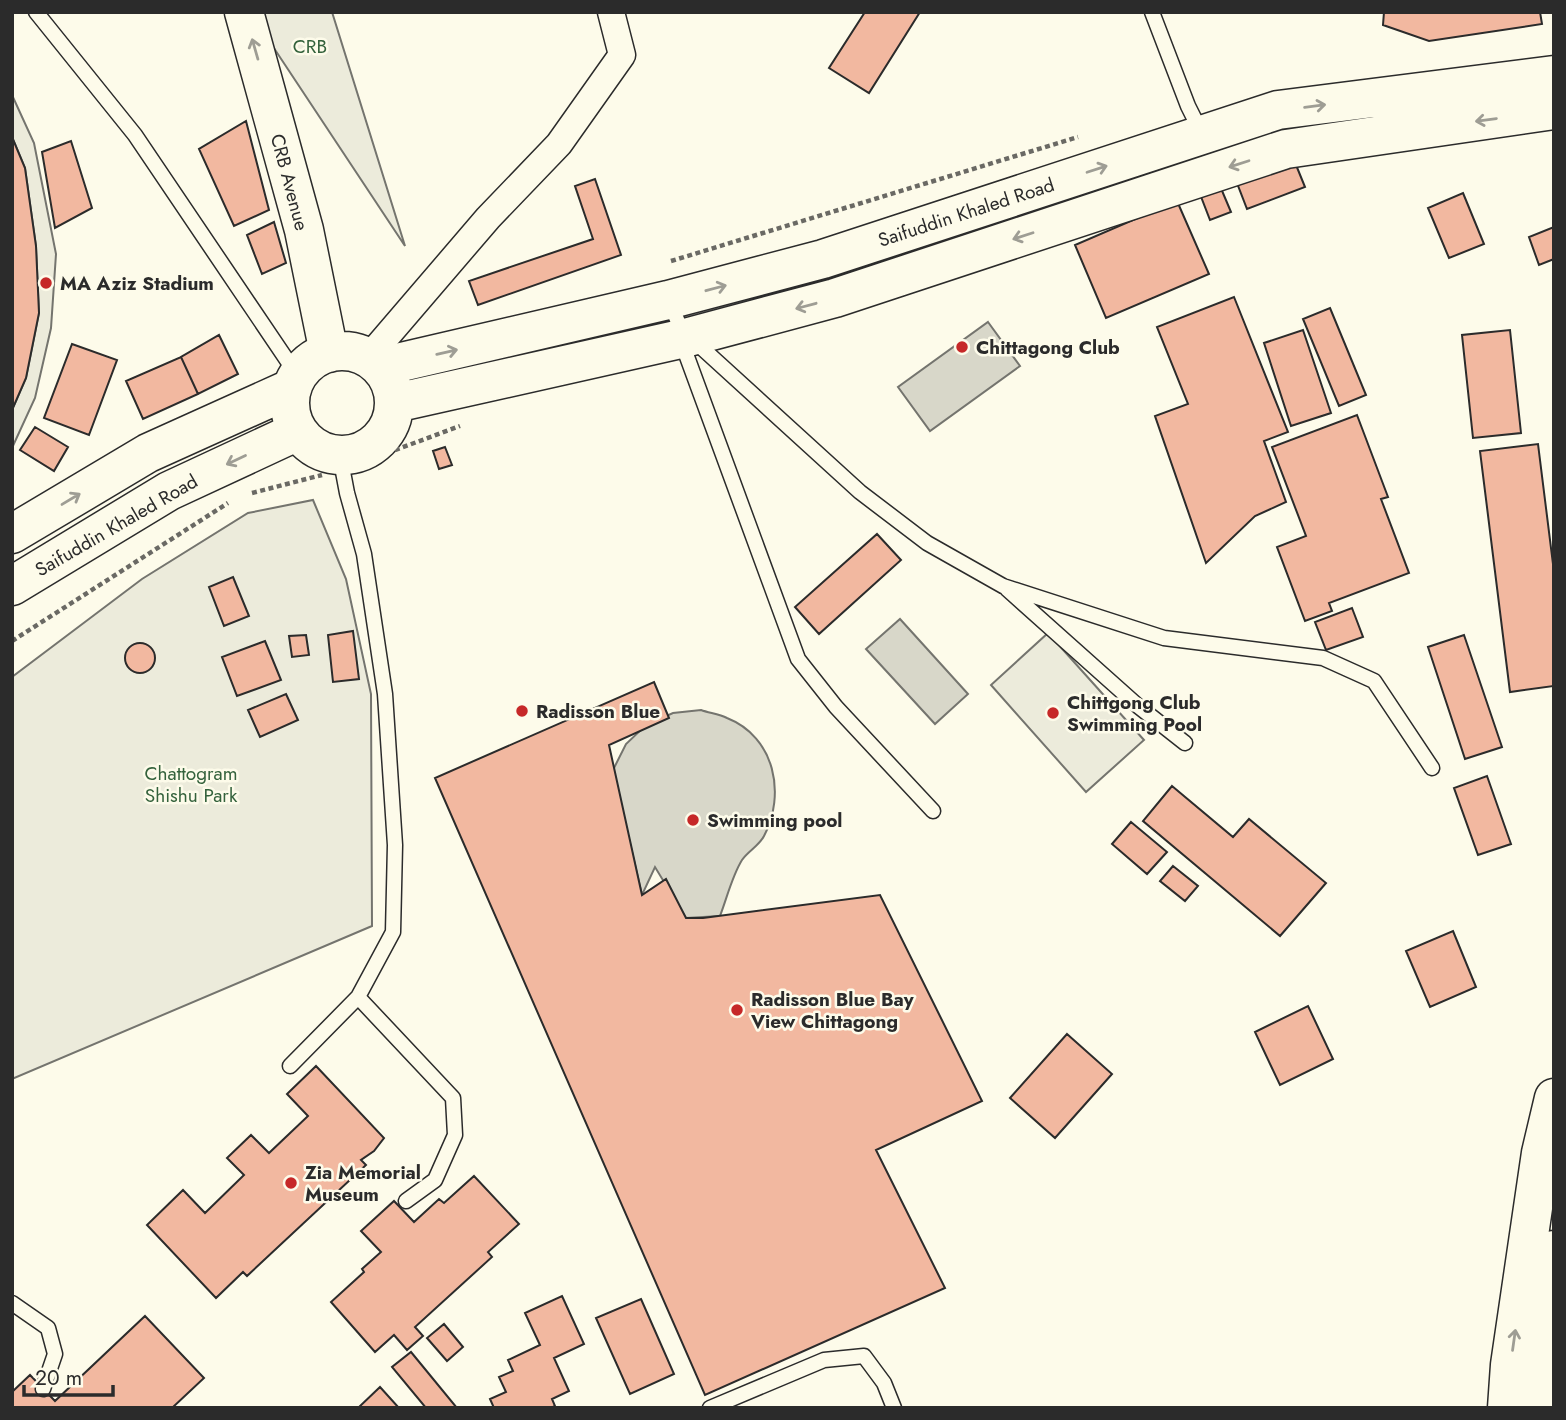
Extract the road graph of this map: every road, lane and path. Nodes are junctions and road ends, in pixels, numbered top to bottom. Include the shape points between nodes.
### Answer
1 (36, 12) edge
2 (244, 12) edge
3 (271, 12) edge
4 (611, 12) edge
5 (1152, 12) edge
6 (1554, 75) edge
7 (1554, 110) edge
8 (1203, 135) junction
9 (668, 300) junction
10 (685, 338) junction
11 (336, 365) junction
12 (395, 403) junction
13 (298, 431) junction
14 (340, 456) junction
15 (12, 534) edge
16 (12, 586) edge
17 (1003, 586) junction
18 (1185, 743) dead end
19 (1432, 768) dead end
20 (933, 811) dead end
21 (358, 997) junction
22 (290, 1066) dead end
23 (1554, 1098) edge
24 (407, 1201) dead end
25 (1554, 1250) edge
26 (12, 1303) edge
27 (1549, 1320) edge
28 (43, 1389) dead end
29 (710, 1408) edge
30 (894, 1408) edge
31 (1507, 1408) edge
32 (1537, 1408) edge

1 - 11 lane via 135,135 291,366
11 -> 2 main road, CRB Avenue
3 - 11 main road, CRB Avenue via 283,53
4 - 11 street via 622,55 559,144
5 - 8 lane
8 -> 6 main road, Saifuddin Khaled Road via 1278,110
7 -> 10 main road via 1286,149 835,298
9 -> 8 main road, Saifuddin Khaled Road via 823,259
9 - 10 lane
11 -> 9 main road, Saifuddin Khaled Road
10 - 12 main road
10 - 17 lane via 702,348 860,492 928,543
10 - 20 lane via 686,354 798,659
11 - 12 main road via 388,378
11 - 13 main road via 290,403
15 -> 11 main road, Saifuddin Khaled Road via 148,453
12 - 14 main road via 390,426 377,442 366,450
13 - 14 main road via 316,449
13 -> 16 main road, Saifuddin Khaled Road via 169,491
14 - 21 lane via 364,554 383,682 395,845 393,932
17 - 18 lane
17 - 19 lane via 1164,638 1323,658 1374,681
21 - 22 lane
21 - 24 lane via 453,1098 455,1135 435,1180
31 -> 23 main road via 1541,1153
25 - 27 main road
26 - 28 lane via 48,1328 55,1354
27 - 32 main road
29 - 30 lane via 824,1360 864,1356 884,1383

